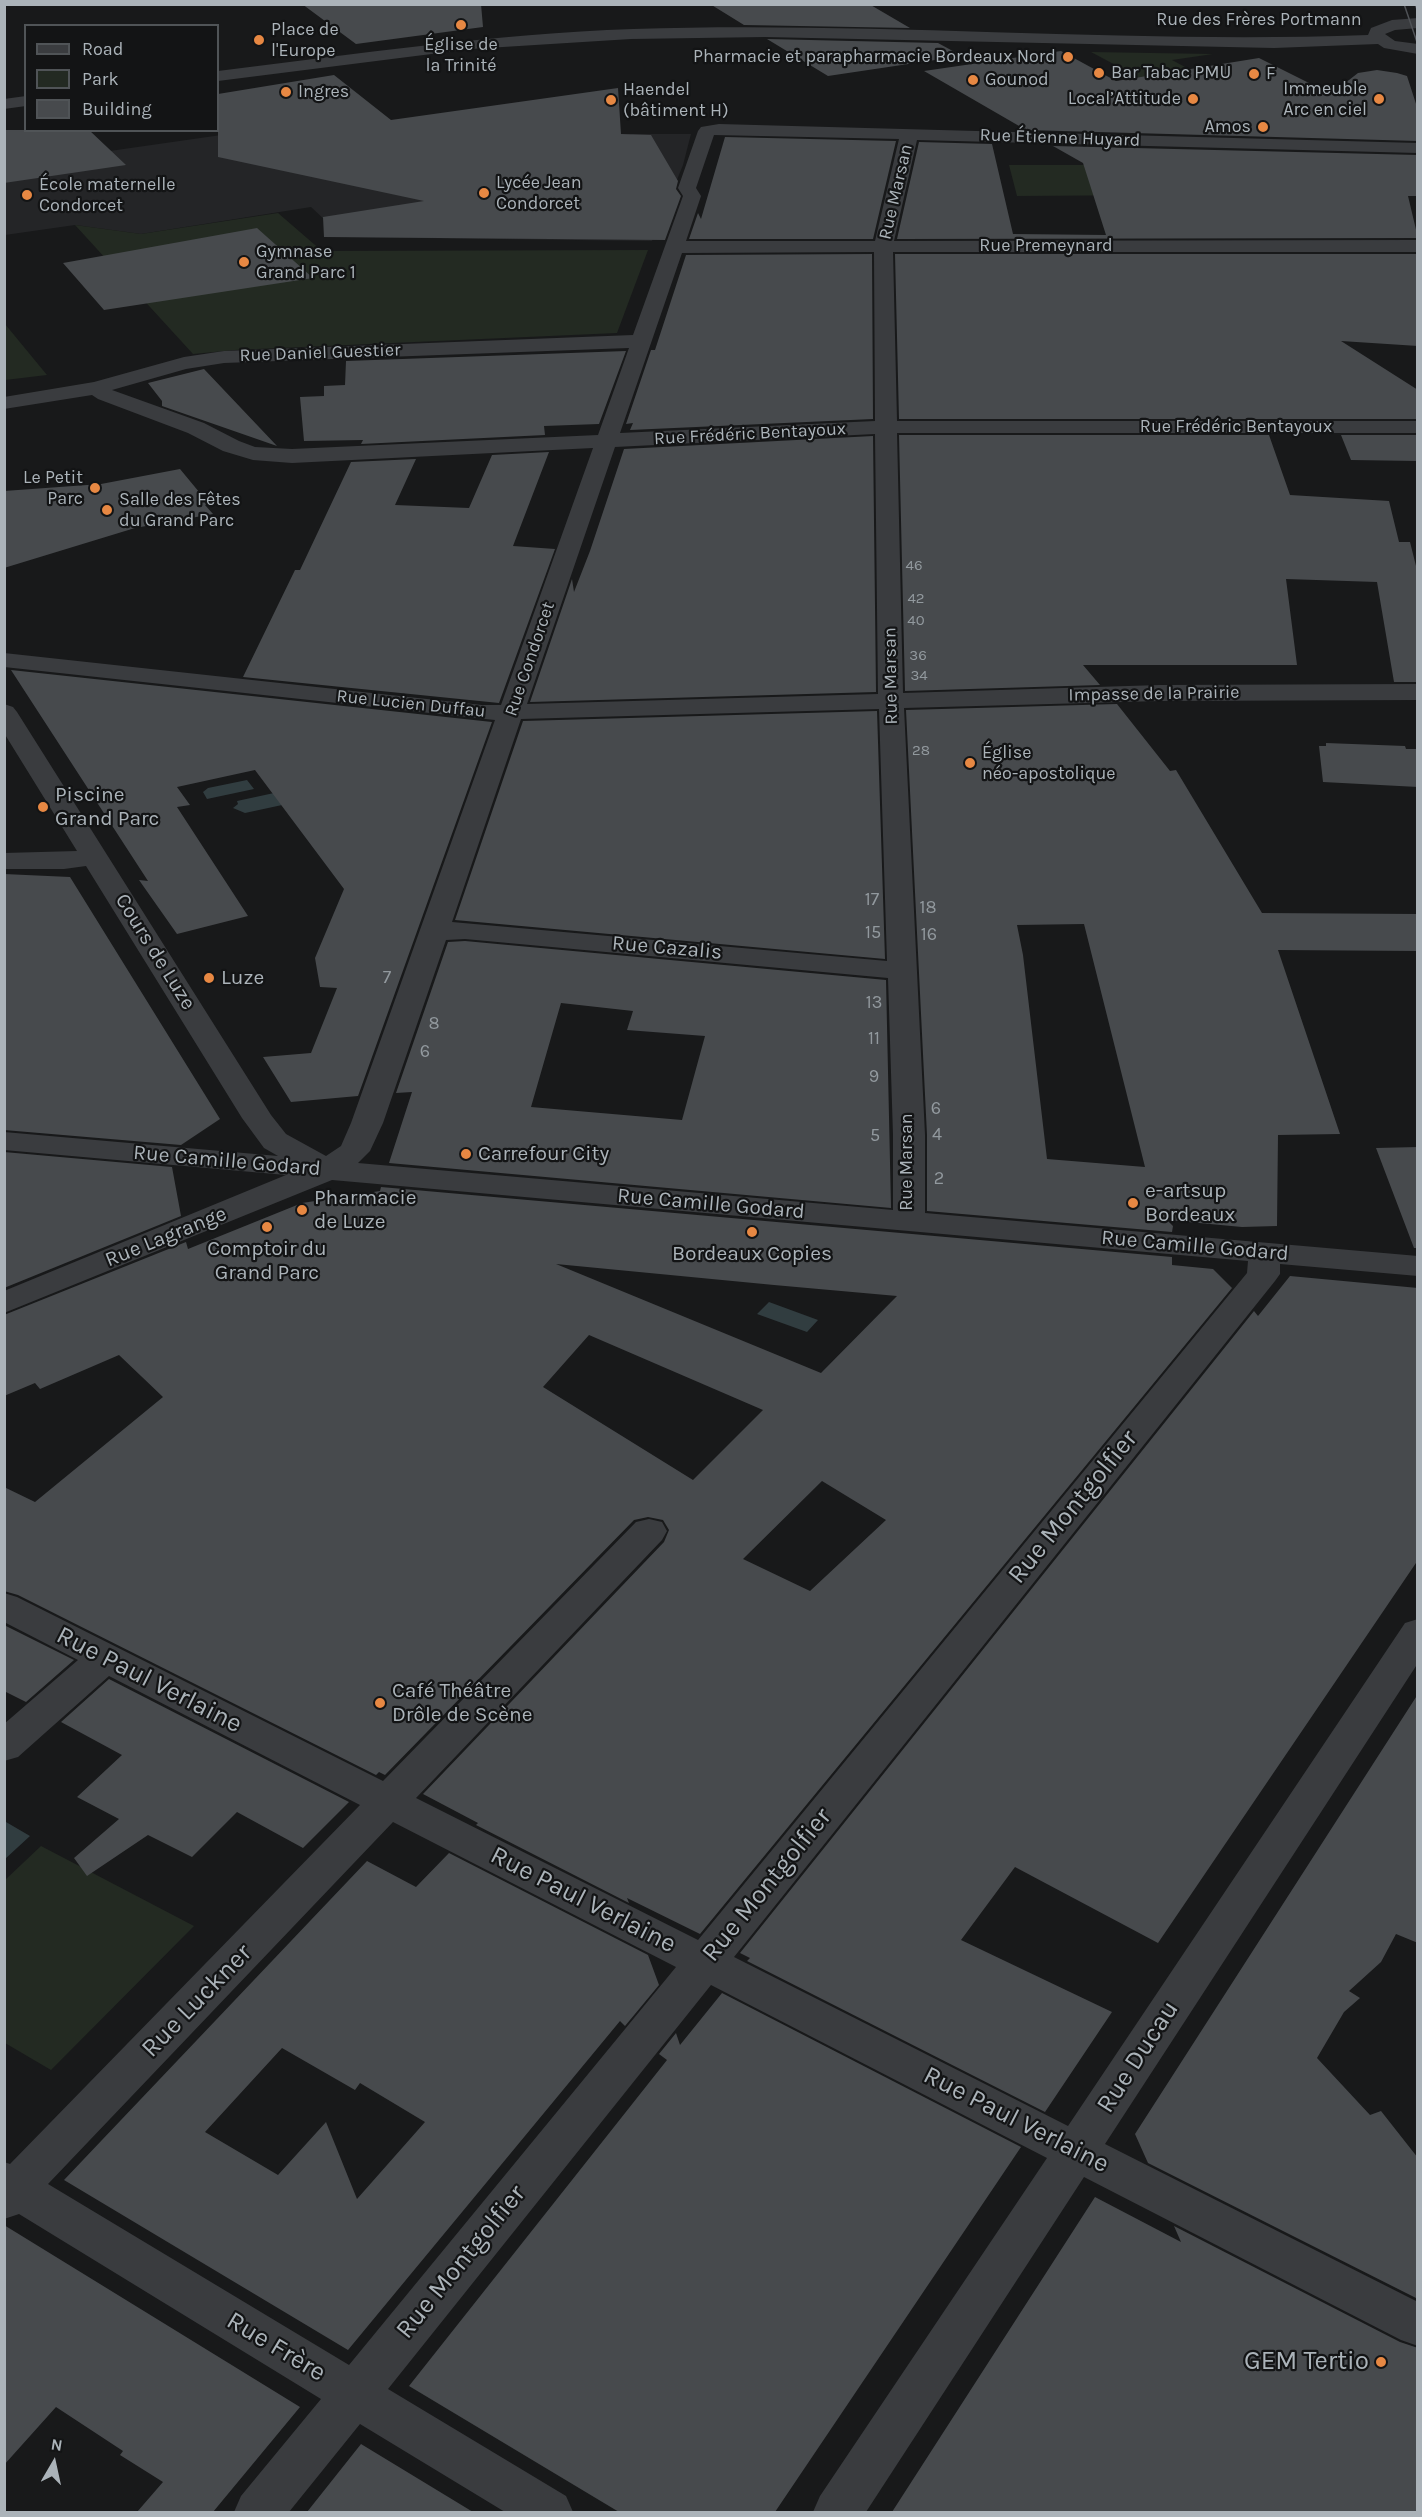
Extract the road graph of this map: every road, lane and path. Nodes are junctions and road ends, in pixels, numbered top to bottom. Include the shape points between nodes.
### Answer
1 (1386, 4) edge
2 (1418, 23) edge
3 (1392, 25) junction
4 (1378, 39) junction
5 (1418, 50) edge
6 (219, 76) edge
7 (24, 101) edge
8 (4, 104) edge
9 (909, 134) junction
10 (705, 136) joint
11 (1418, 147) edge
12 (1418, 246) edge
13 (674, 247) junction
14 (883, 247) junction
15 (641, 341) junction
16 (96, 388) junction
17 (4, 403) edge
18 (885, 427) junction
19 (1418, 427) edge
20 (606, 441) junction
21 (4, 660) edge
22 (1418, 692) edge
23 (891, 701) junction
24 (4, 712) edge
25 (511, 712) junction
26 (94, 856) junction
27 (4, 861) edge
28 (434, 932) junction
29 (901, 971) junction
30 (4, 1141) edge
31 (327, 1170) junction
32 (907, 1221) junction
33 (1265, 1252) junction
34 (1418, 1266) edge
35 (4, 1303) edge
36 (649, 1531) dead end
37 (4, 1606) edge
38 (1418, 1632) edge
39 (106, 1658) junction
40 (4, 1747) edge
41 (390, 1802) junction
42 (704, 1963) junction
43 (1076, 2151) junction
44 (8, 2190) edge
45 (1418, 2325) edge
46 (354, 2394) junction
47 (259, 2512) edge
48 (548, 2512) edge
49 (838, 2512) edge

1 - 3 street
2 - 3 street
3 - 4 street via 1377,31
4 - 5 street, Rue des Frères Portmann
4 - 6 street, Rue des Frères Portmann via 1274,43 687,32 471,44
7 - 8 street
9 - 10 street, Rue Étienne Huyard via 710,129
9 - 11 street, Rue Étienne Huyard
9 - 14 street, Rue Marsan
10 - 13 street, Rue Condorcet via 687,188 692,196
12 - 14 street, Rue Premeynard
13 - 14 street, Rue Premeynard
13 - 15 street, Rue Condorcet
14 - 18 street, Rue Marsan
15 - 16 street, Rue Daniel Guestier via 224,357 184,363
15 - 20 street, Rue Condorcet
16 - 17 street, Rue Daniel Guestier
16 - 20 street, Rue Frédéric Bentayoux via 231,446 268,455
18 - 19 street, Rue Frédéric Bentayoux
18 - 20 street, Rue Frédéric Bentayoux
18 - 23 street, Rue Marsan
20 - 25 street, Rue Condorcet
21 - 25 street, Rue Lucien Duffau via 482,713
22 - 23 street, Impasse de la Prairie via 1160,693
23 - 25 street, Rue Lucien Duffau
23 - 29 street, Rue Marsan
24 - 26 street, Cours de Luze
25 - 28 street, Rue Condorcet
26 - 27 street via 64,861
26 - 31 street, Cours de Luze via 275,1141
28 - 29 street, Rue Cazalis via 465,930
28 - 31 street, Rue Condorcet via 367,1123 354,1151
29 - 32 street, Rue Marsan via 909,1135
30 - 31 street, Rue Camille Godard
31 - 32 street, Rue Camille Godard
31 - 35 street, Rue Lagrange
32 - 33 street, Rue Camille Godard
33 - 34 street, Rue Camille Godard
33 - 42 street, Rue Montgolfier via 1263,1274
36 - 41 street, Rue Luckner
37 - 39 street, Rue Paul Verlaine
38 - 43 street, Rue Ducau
39 - 40 street
39 - 41 street, Rue Paul Verlaine
41 - 42 street, Rue Paul Verlaine
41 - 44 street, Rue Luckner
42 - 43 street, Rue Paul Verlaine
42 - 46 street, Rue Montgolfier
43 - 45 street, Rue Paul Verlaine
43 - 49 street, Rue Ducau
44 - 46 street, Rue Frère
46 - 47 street, Rue Montgolfier
46 - 48 street, Rue Frère

